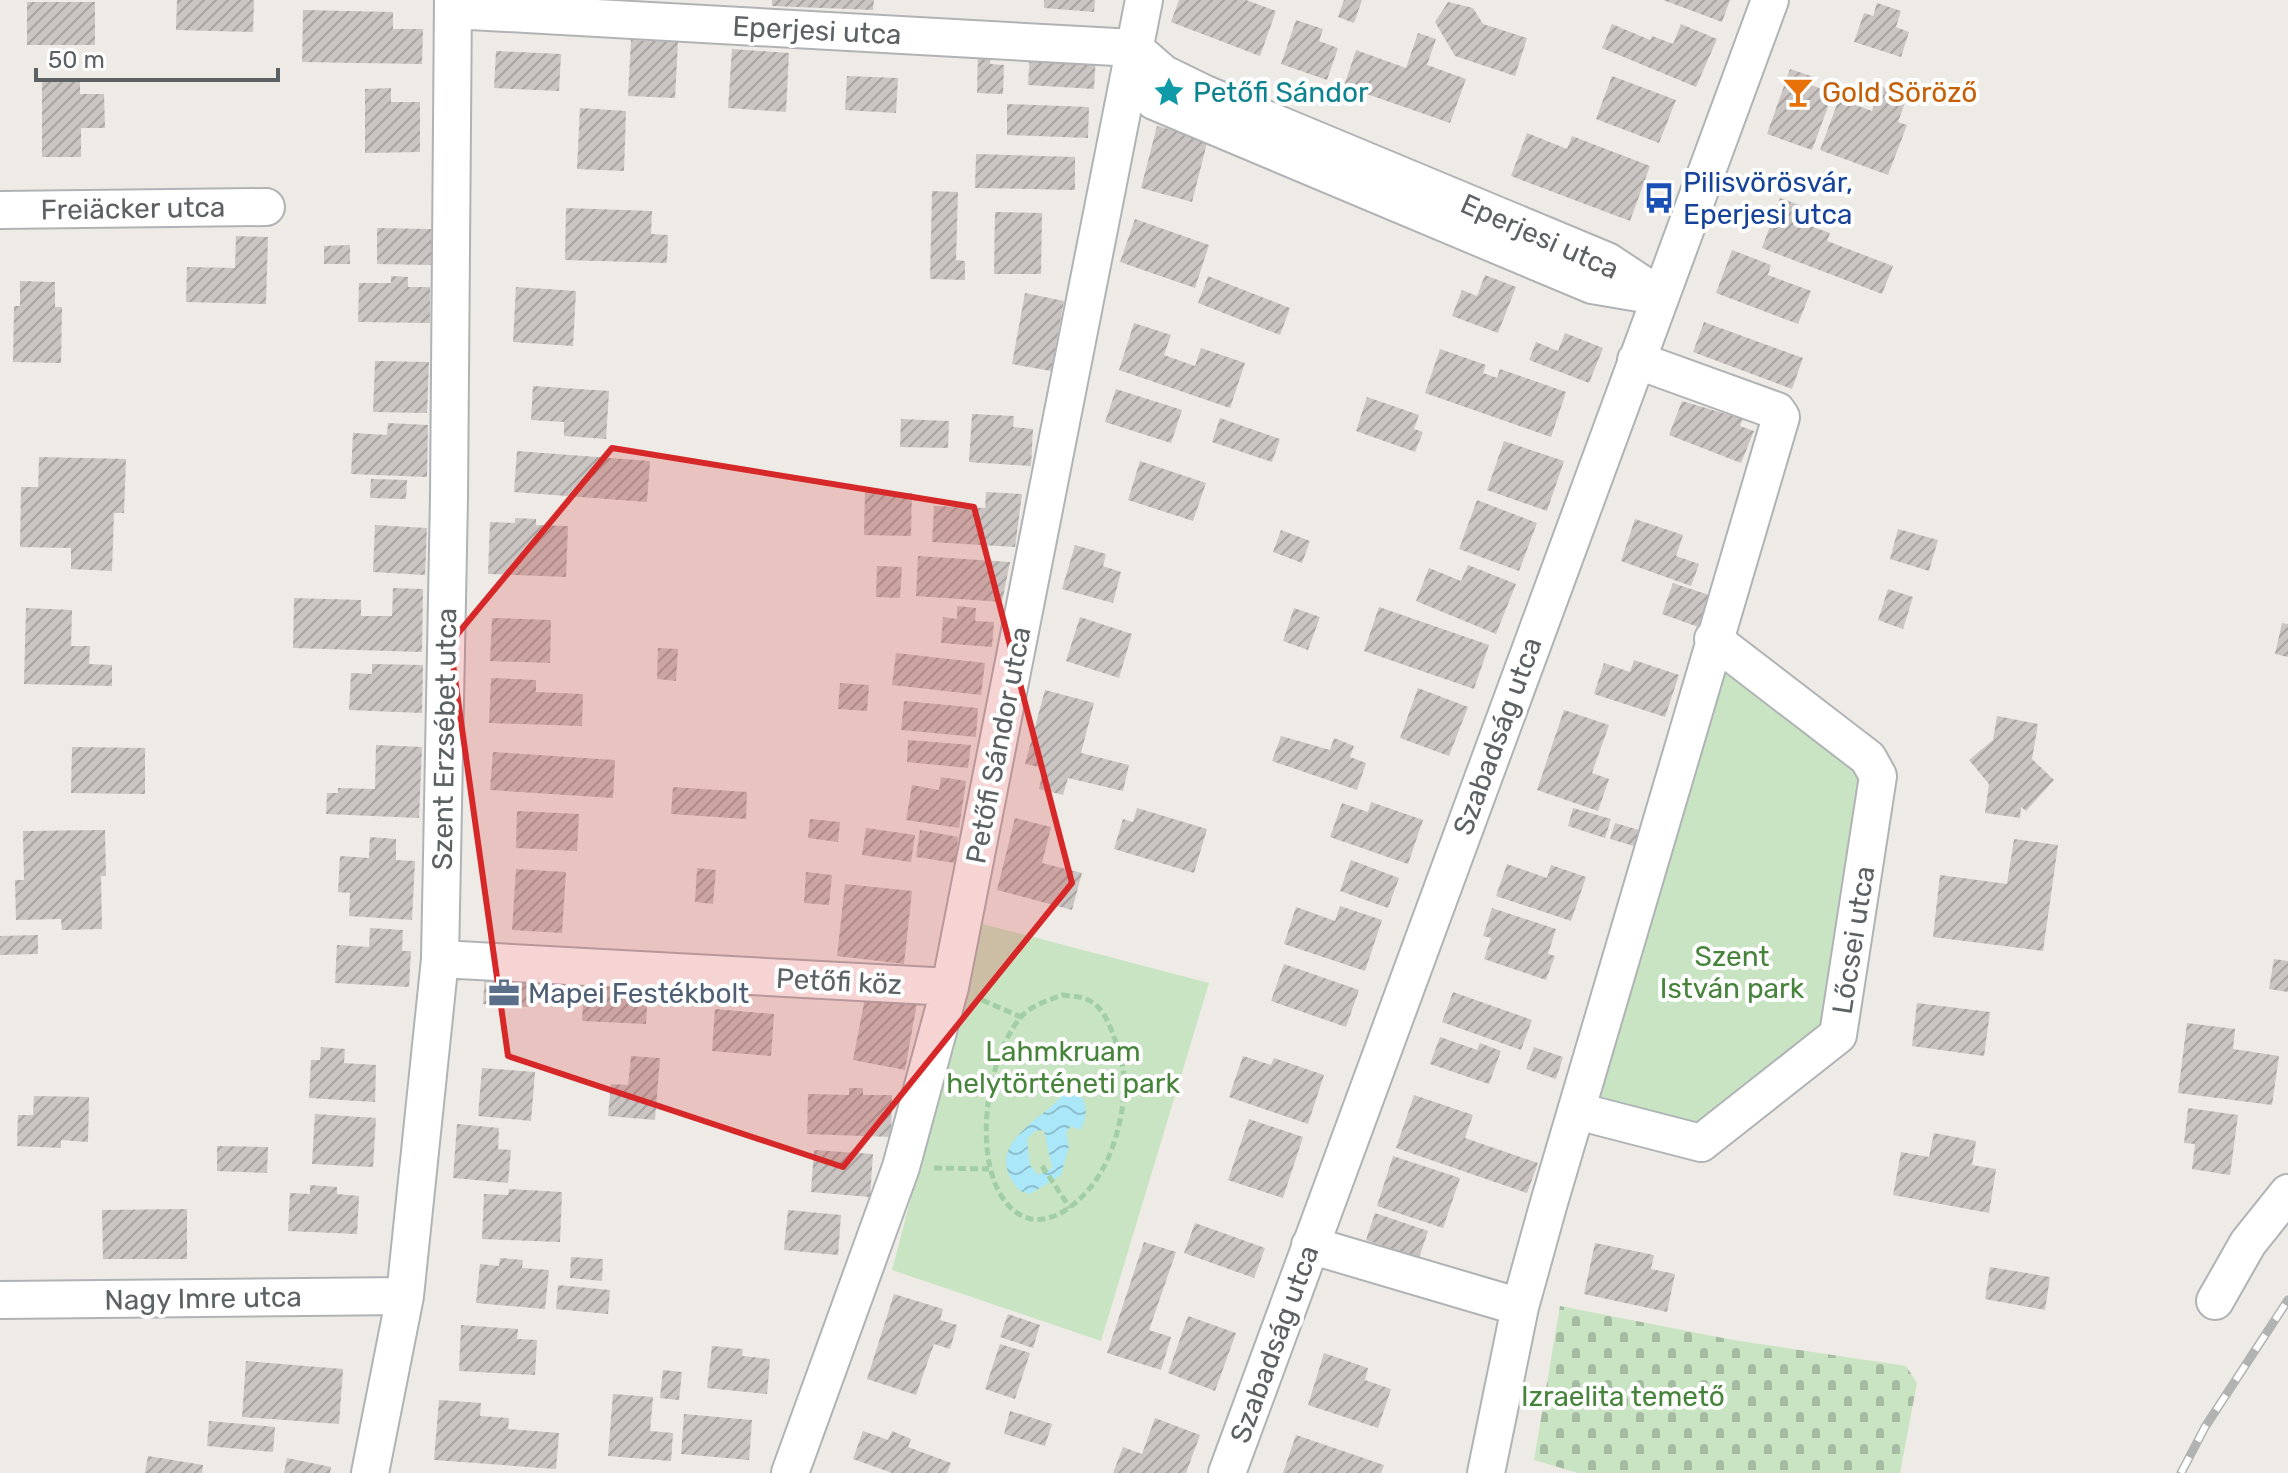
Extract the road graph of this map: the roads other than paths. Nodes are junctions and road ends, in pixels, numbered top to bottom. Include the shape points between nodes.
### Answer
1 (1144, 0) edge
2 (1770, 0) edge
3 (453, 5) edge
4 (1134, 48) junction
5 (266, 207) dead end
6 (0, 210) edge
7 (1660, 296) junction
8 (1636, 360) junction
9 (1713, 639) junction
10 (440, 959) junction
11 (950, 987) junction
12 (1577, 1111) junction
13 (2288, 1193) edge
14 (1310, 1245) junction
15 (405, 1296) junction
16 (0, 1300) edge
17 (2215, 1301) dead end
18 (1520, 1307) junction
19 (370, 1473) edge
20 (790, 1473) edge
21 (1227, 1473) edge
22 (1486, 1473) edge

1 - 4 street, Petőfi Sándor utca
2 - 7 street, Szabadság utca
3 - 4 street, Eperjesi utca
3 - 10 street, Szent Erzsébet utca
4 - 7 street, Eperjesi utca via 1140,78 1154,101 1592,285
4 - 11 street, Petőfi Sándor utca
5 - 6 street, Freiäcker utca
7 - 8 street, Szabadság utca
8 - 9 street via 1777,411 1781,417
8 - 14 street, Szabadság utca
9 - 12 street
9 - 12 street, Lőcsei utca via 1868,758 1878,776 1838,1035 1701,1143
10 - 11 street, Petőfi köz
10 - 15 street, Szent Erzsébet utca
11 - 20 street, Petőfi Sándor utca via 901,1167
12 - 18 street
13 - 17 street via 2248,1243
14 - 18 street
14 - 21 street, Szabadság utca
15 - 16 street, Nagy Imre utca
15 - 19 street, Szent Erzsébet utca
18 - 22 street

